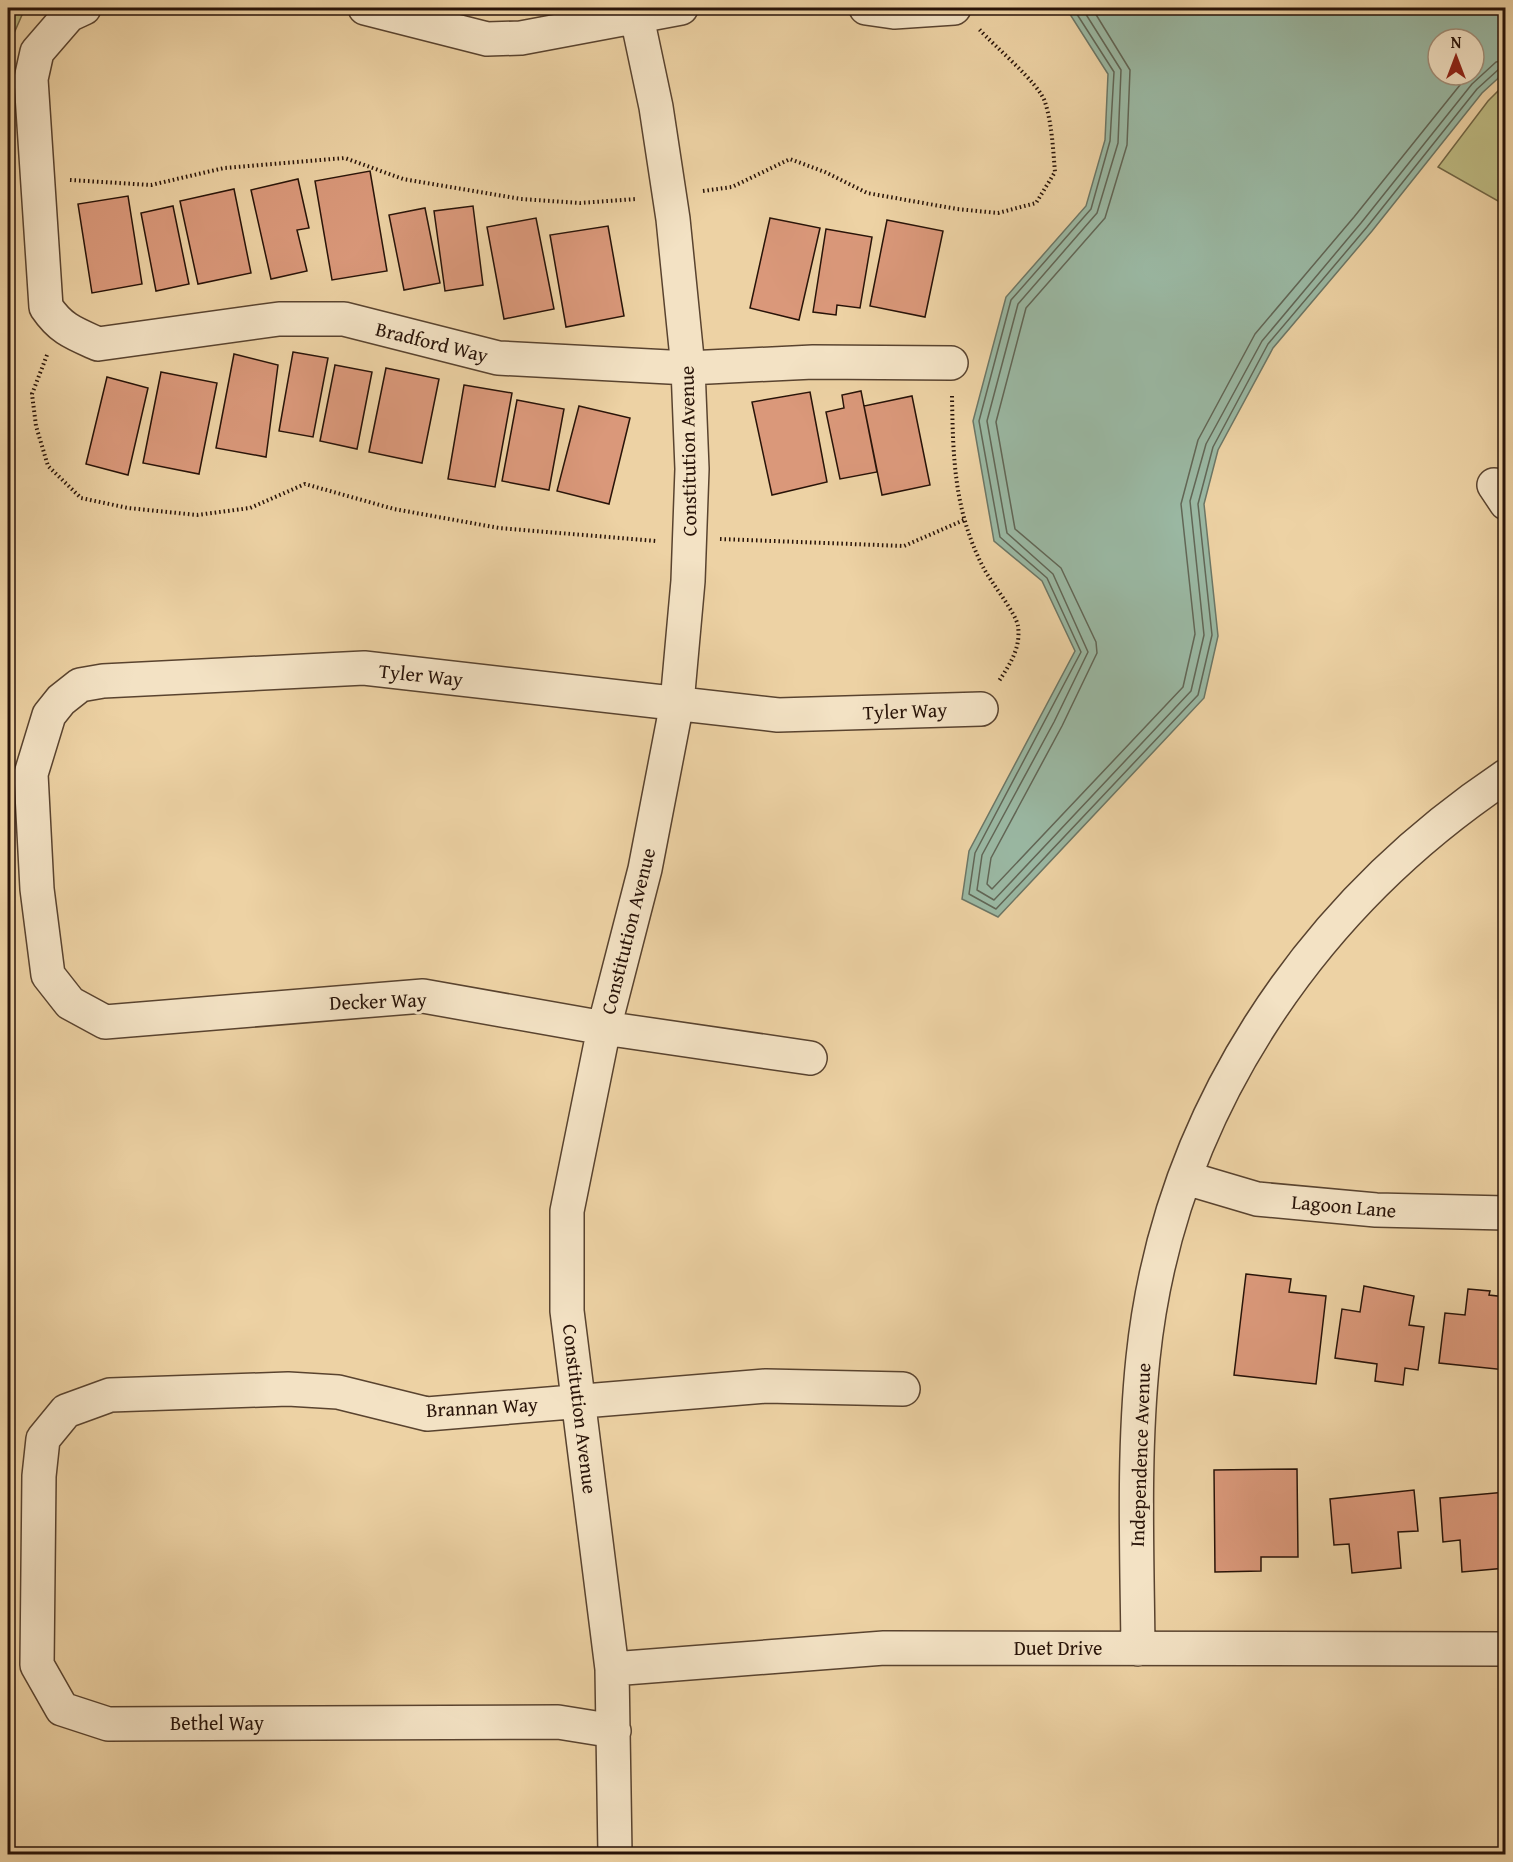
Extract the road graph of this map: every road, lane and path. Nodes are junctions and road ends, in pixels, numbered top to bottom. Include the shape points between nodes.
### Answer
1 (84, 8) edge
2 (365, 8) edge
3 (681, 8) edge
4 (866, 8) edge
5 (636, 12) edge
6 (964, 16) edge
7 (38, 190) junction
8 (670, 196) junction
9 (70, 332) junction
10 (951, 363) joint
11 (688, 368) junction
12 (964, 520) junction
13 (689, 540) junction
14 (677, 703) junction
15 (981, 709) joint
16 (1506, 776) edge
17 (37, 889) joint
18 (604, 1028) junction
19 (810, 1058) dead end
20 (1186, 1178) junction
21 (1506, 1213) edge
22 (903, 1389) dead end
23 (578, 1401) junction
24 (39, 1476) joint
25 (1138, 1649) junction
26 (1506, 1649) edge
27 (612, 1669) junction
28 (614, 1731) junction
29 (615, 1854) edge

1 - 7 street, Bradford Way via 69,15 37,52 31,79
2 - 5 street via 487,39 521,38
3 - 5 street
4 - 6 street
5 - 8 street, Constitution Avenue
6 - 8 path via 1026,75 1044,100 1056,172 1036,203 998,213 957,209 867,192 790,159 732,187
7 - 8 path via 66,180 151,185 224,168 345,158 403,179 521,199 580,203
7 - 9 street, Bradford Way via 46,307 59,326
8 - 11 street, Constitution Avenue
9 - 11 street, Bradford Way via 98,344 279,319 344,319 498,358
9 - 13 path via 48,352 32,394 36,426 48,466 81,498 128,508 197,515 250,508 305,484 394,509 499,528 652,542
10 - 11 street, Bradford Way via 813,362
10 - 12 path via 955,485
11 - 13 street, Constitution Avenue via 692,469
12 - 13 path via 904,546
12 - 15 path via 982,566 1018,625 1016,653
13 - 14 street, Constitution Avenue
14 - 15 street, Tyler Way via 778,715
14 - 17 street, Tyler Way via 364,668 103,681 80,686 61,700 50,715 31,774
14 - 18 street, Constitution Avenue via 645,869
16 - 20 street, Independence Avenue via 1472,799 1354,902 1294,975 1229,1079
17 - 18 street, Decker Way via 48,975 69,1004 105,1022 423,996
18 - 19 street, Decker Way
18 - 23 street, Constitution Avenue via 567,1211 567,1311
20 - 21 street, Lagoon Lane via 1257,1199 1376,1210
20 - 25 street, Independence Avenue via 1158,1271 1143,1355 1137,1461
22 - 23 street, Brannan Way via 766,1386
23 - 24 street, Brannan Way via 427,1414 338,1392 288,1389 110,1395 66,1411 44,1439
23 - 27 street, Constitution Avenue
24 - 28 street, Bethel Way via 37,1665 62,1710 108,1724 558,1722
25 - 26 street, Duet Drive
25 - 27 street, Duet Drive via 884,1648
27 - 28 street, Constitution Avenue
28 - 29 street, Constitution Avenue

